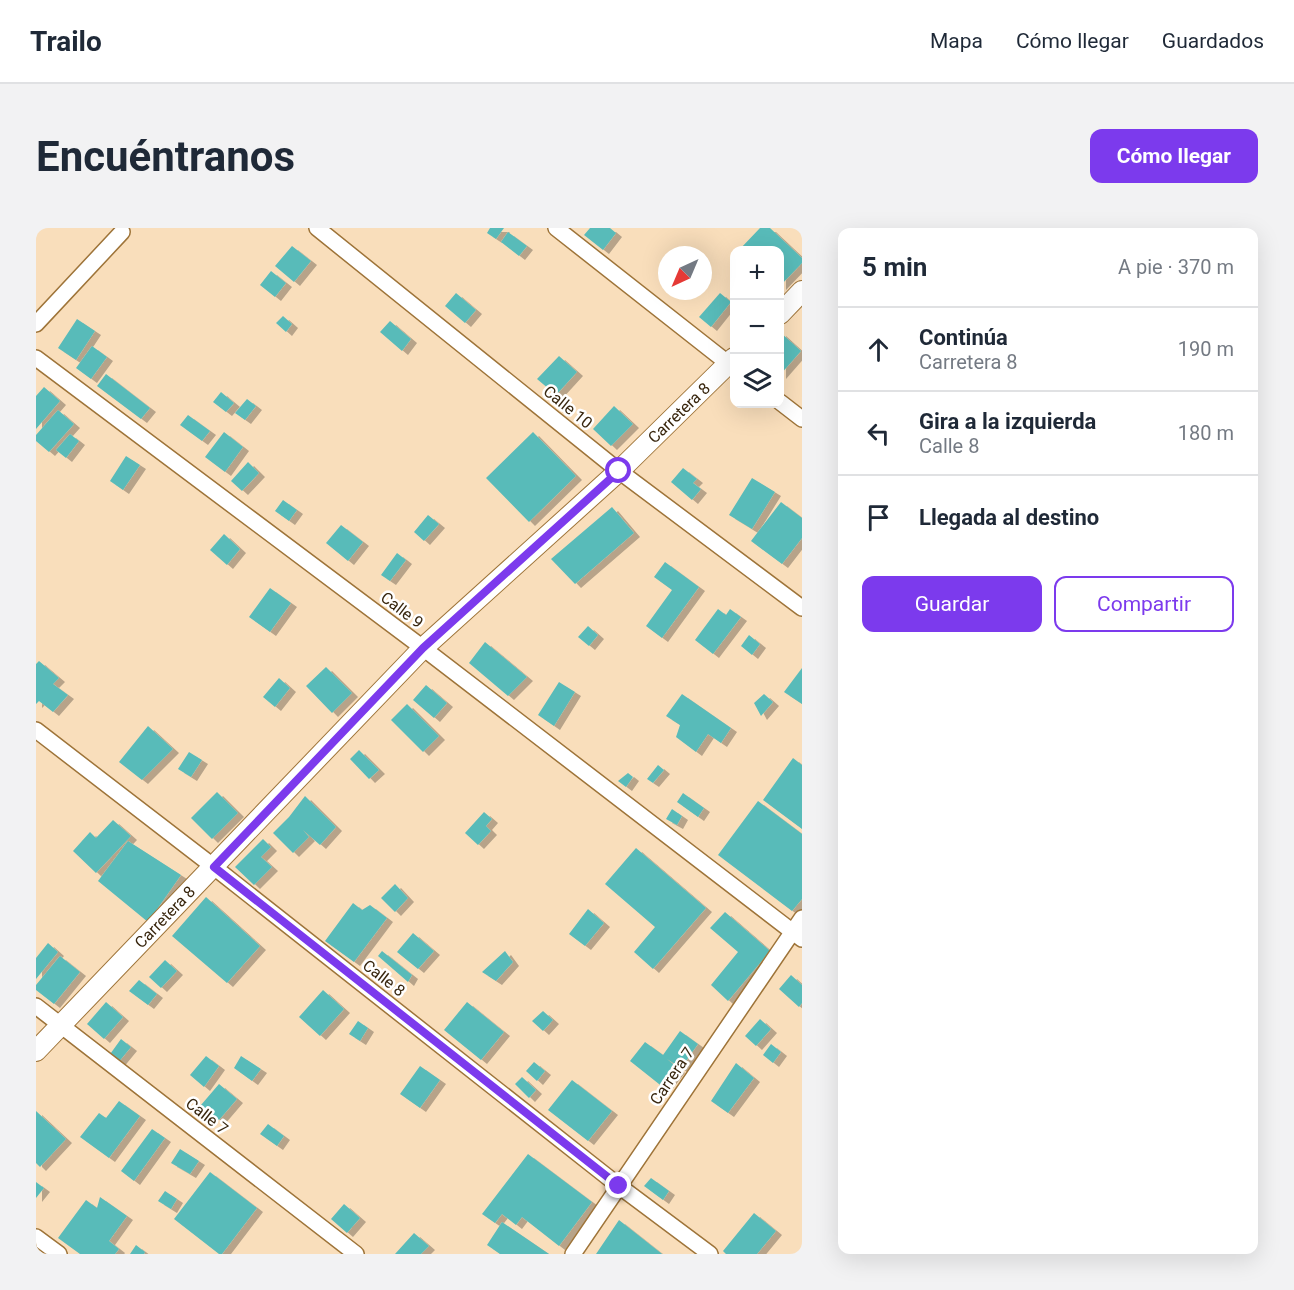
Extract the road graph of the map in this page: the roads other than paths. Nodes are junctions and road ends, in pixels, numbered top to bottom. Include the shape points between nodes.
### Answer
1 (317, 228) edge
2 (556, 228) edge
3 (122, 232) dead end
4 (802, 291) edge
5 (784, 310) edge
6 (36, 324) edge
7 (36, 358) edge
8 (730, 361) edge
9 (730, 366) edge
10 (784, 405) edge
11 (802, 419) edge
12 (619, 471) junction
13 (802, 608) edge
14 (423, 648) junction
15 (36, 730) edge
16 (214, 867) junction
17 (802, 918) edge
18 (797, 935) edge
19 (36, 1006) edge
20 (62, 1025) junction
21 (36, 1051) edge
22 (619, 1186) junction
23 (36, 1237) edge
24 (59, 1254) edge
25 (356, 1254) edge
26 (573, 1254) edge
27 (710, 1254) edge

1 - 12 street, Calle 10
2 - 8 street
3 - 6 street
4 - 5 street
7 - 14 street, Calle 9
9 - 12 street, Carretera 8
10 - 11 street
12 - 13 street, Calle 10
12 - 14 street, Carretera 8
14 - 16 street, Carretera 8
14 - 18 street, Calle 9
15 - 16 street, Calle 8
16 - 20 street, Carretera 8
16 - 22 street, Calle 8
17 - 18 street, Carrera 7
18 - 22 street, Carrera 7
19 - 20 street, Calle 7
20 - 21 street, Carretera 8
20 - 25 street, Calle 7
22 - 26 street, Carrera 7
22 - 27 street, Calle 8
23 - 24 street

